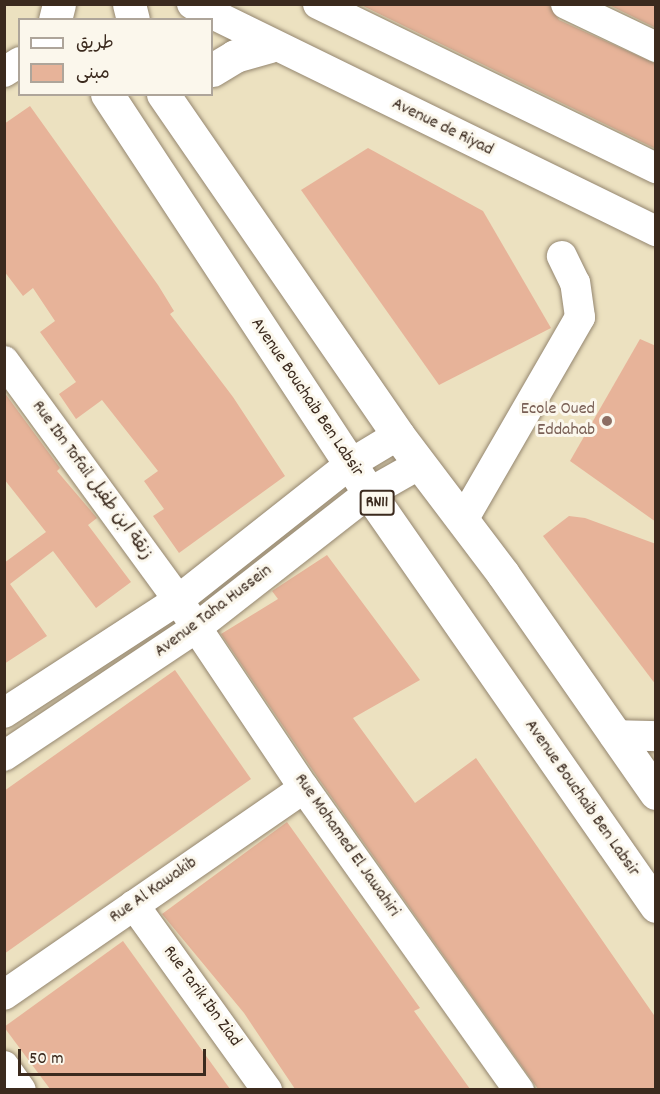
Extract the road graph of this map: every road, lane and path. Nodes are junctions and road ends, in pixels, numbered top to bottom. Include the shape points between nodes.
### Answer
1 (192, 4) edge
2 (318, 4) edge
3 (566, 4) edge
4 (228, 17) edge
5 (270, 46) junction
6 (656, 47) edge
7 (18, 63) edge
8 (213, 69) edge
9 (4, 72) edge
10 (107, 96) edge
11 (165, 96) edge
12 (194, 96) edge
13 (190, 135) junction
14 (656, 168) edge
15 (656, 231) edge
16 (562, 256) dead end
17 (4, 361) edge
18 (398, 435) junction
19 (350, 464) junction
20 (420, 464) junction
21 (369, 493) junction
22 (463, 520) junction
23 (178, 600) junction
24 (196, 628) junction
25 (4, 713) edge
26 (614, 735) junction
27 (656, 736) edge
28 (4, 756) edge
29 (304, 788) junction
30 (656, 793) edge
31 (134, 905) junction
32 (656, 906) edge
33 (4, 995) edge
34 (4, 1066) edge
35 (21, 1089) edge
36 (267, 1089) edge
37 (519, 1089) edge

1 - 4 street, Avenue de Riyad
2 - 14 street
3 - 6 street
4 - 5 street, Avenue de Riyad
5 - 8 main road via 235,56
5 - 15 street, Avenue de Riyad
7 - 9 street
10 - 19 main road, Avenue Bouchaib Ben Labsir / RN11
11 - 13 main road
12 - 13 main road
13 - 18 main road
16 - 22 street via 575,283 580,317
17 - 23 street, Rue Ibn Tofail زنقة ابن طفيل
18 - 19 street, Avenue Taha Hussein
18 - 20 main road
19 - 21 main road, Avenue Bouchaib Ben Labsir / RN11
19 - 23 street, Avenue Taha Hussein
20 - 21 street, Avenue Taha Hussein
20 - 22 main road
21 - 24 street, Avenue Taha Hussein
21 - 32 main road, Avenue Bouchaib Ben Labsir / RN11
22 - 26 main road
23 - 24 street, Rue Mohamed El Jawahiri
23 - 25 street, Avenue Taha Hussein
24 - 28 street, Avenue Taha Hussein
24 - 29 street, Rue Mohamed El Jawahiri
26 - 27 street
26 - 30 main road
29 - 31 street, Rue Al Kawakib
29 - 37 street, Rue Mohamed El Jawahiri
31 - 33 street, Rue Al Kawakib
31 - 36 street, Rue Tarik Ibn Ziad
34 - 35 street

